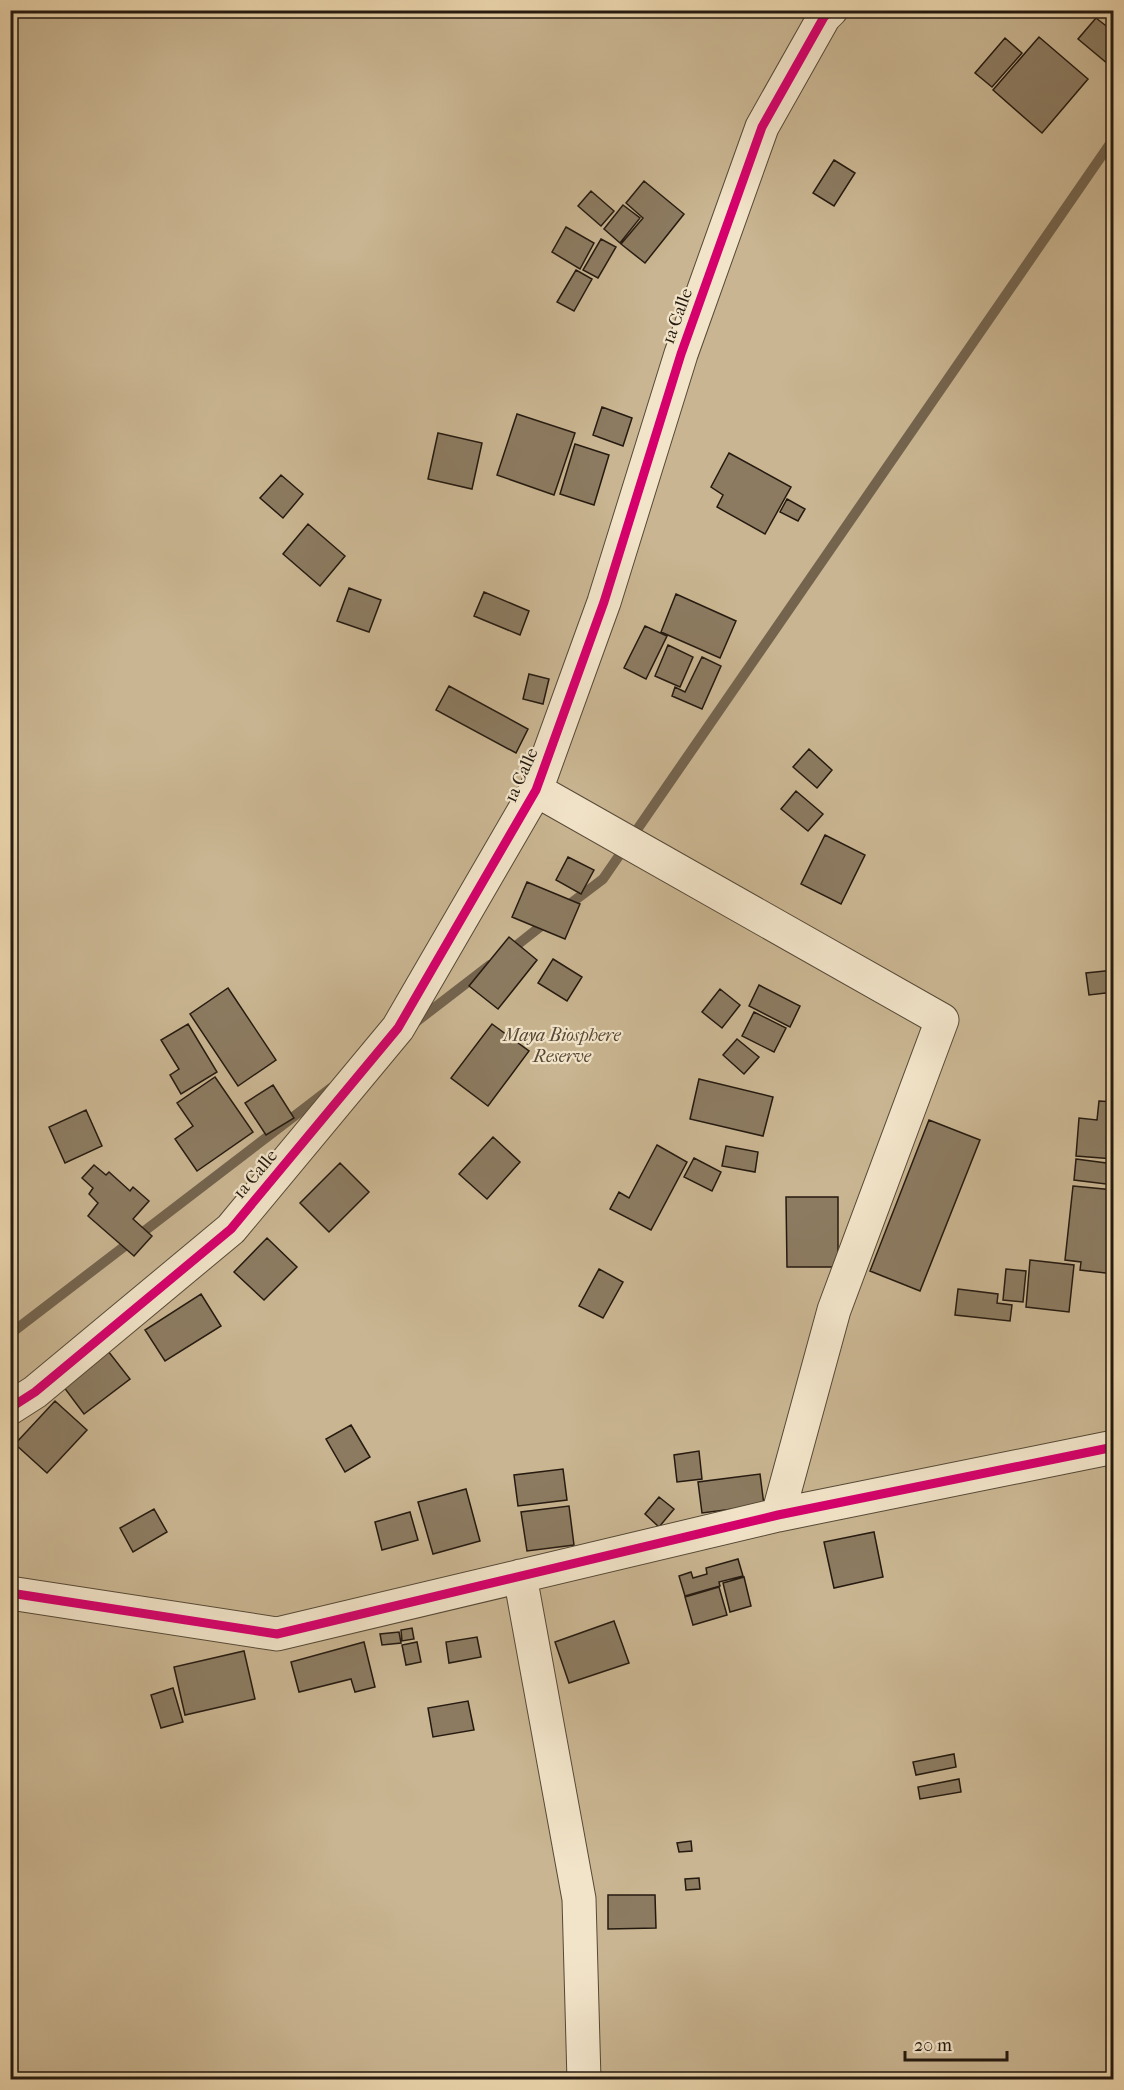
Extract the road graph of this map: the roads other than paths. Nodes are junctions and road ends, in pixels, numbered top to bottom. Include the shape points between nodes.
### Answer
1 (831, 10) edge
2 (536, 790) junction
3 (10, 1408) edge
4 (1113, 1447) edge
5 (778, 1515) junction
6 (520, 1576) junction
7 (10, 1593) edge
8 (584, 2079) edge

1 - 2 street, 1a Calle via 762,127 681,354 604,602
2 - 3 street, 1a Calle via 398,1029 231,1229 35,1392
2 - 5 street via 942,1020 834,1310
4 - 5 street
5 - 6 street
6 - 7 street via 278,1634
6 - 8 street via 579,1899

